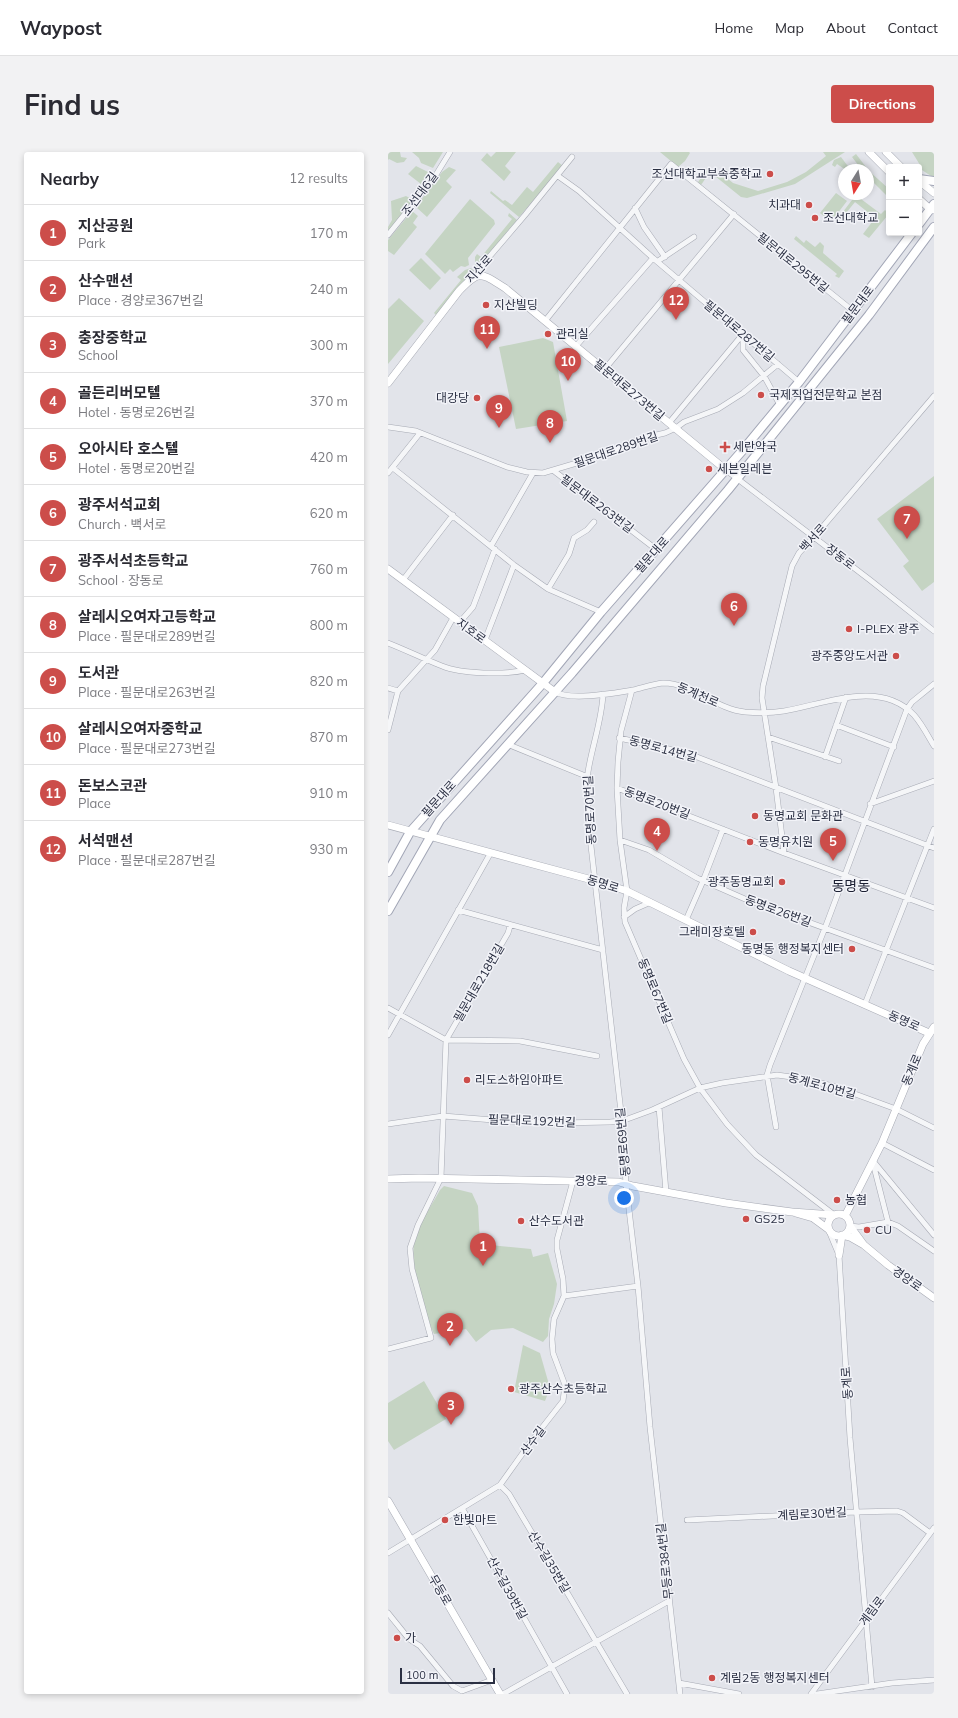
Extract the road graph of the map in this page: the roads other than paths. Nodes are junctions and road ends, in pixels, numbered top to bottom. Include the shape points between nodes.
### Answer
1 (450, 152) edge
2 (869, 152) edge
3 (886, 152) edge
4 (572, 157) dead end
5 (898, 164) edge
6 (886, 169) edge
7 (558, 176) junction
8 (922, 180) edge
9 (934, 181) edge
10 (922, 183) edge
11 (934, 193) edge
12 (922, 202) edge
13 (635, 208) junction
14 (933, 208) edge
15 (734, 214) junction
16 (922, 221) edge
17 (934, 227) edge
18 (620, 228) junction
19 (388, 235) edge
20 (694, 237) dead end
21 (907, 237) edge
22 (664, 257) junction
23 (656, 260) junction
24 (472, 277) junction
25 (679, 280) junction
26 (853, 311) junction
27 (545, 321) junction
28 (743, 334) junction
29 (576, 346) junction
30 (778, 364) junction
31 (604, 370) junction
32 (764, 376) junction
33 (799, 382) junction
34 (388, 383) edge
35 (934, 396) edge
36 (780, 404) junction
37 (669, 423) junction
38 (388, 426) edge
39 (676, 428) junction
40 (420, 433) junction
41 (393, 468) junction
42 (726, 470) junction
43 (554, 471) junction
44 (388, 473) edge
45 (533, 473) junction
46 (737, 478) junction
47 (453, 515) junction
48 (594, 522) dead end
49 (814, 537) junction
50 (493, 548) junction
51 (658, 550) junction
52 (514, 564) junction
53 (388, 570) edge
54 (403, 580) junction
55 (548, 589) junction
56 (601, 612) junction
57 (456, 620) junction
58 (934, 631) edge
59 (485, 640) junction
60 (388, 643) edge
61 (427, 659) junction
62 (525, 670) junction
63 (543, 683) junction
64 (934, 684) edge
65 (388, 688) edge
66 (632, 690) junction
67 (398, 691) junction
68 (555, 692) junction
69 (604, 694) junction
70 (846, 697) junction
71 (907, 709) junction
72 (764, 713) junction
73 (836, 725) junction
74 (388, 730) edge
75 (768, 737) junction
76 (619, 738) junction
77 (507, 744) junction
78 (934, 746) edge
79 (894, 747) junction
80 (825, 757) junction
81 (839, 761) dead end
82 (588, 777) junction
83 (934, 781) edge
84 (617, 788) junction
85 (776, 788) junction
86 (870, 804) junction
87 (864, 822) junction
88 (388, 825) edge
89 (723, 829) junction
90 (934, 829) edge
91 (410, 832) junction
92 (431, 837) junction
93 (620, 840) junction
94 (928, 846) junction
95 (934, 848) edge
96 (784, 853) junction
97 (490, 854) junction
98 (388, 872) edge
99 (844, 874) junction
100 (596, 881) junction
101 (703, 881) junction
102 (627, 891) junction
103 (908, 897) junction
104 (650, 902) junction
105 (934, 908) edge
106 (458, 910) junction
107 (388, 911) edge
108 (624, 917) junction
109 (686, 920) junction
110 (510, 926) junction
111 (825, 928) junction
112 (603, 950) junction
113 (886, 951) junction
114 (934, 968) edge
115 (805, 978) junction
116 (865, 1004) junction
117 (388, 1008) edge
118 (400, 1015) junction
119 (932, 1032) edge
120 (388, 1035) edge
121 (446, 1040) junction
122 (597, 1056) dead end
123 (767, 1075) junction
124 (700, 1088) junction
125 (659, 1107) junction
126 (896, 1109) junction
127 (443, 1116) junction
128 (622, 1121) junction
129 (388, 1124) edge
130 (776, 1127) dead end
131 (934, 1128) edge
132 (882, 1143) junction
133 (873, 1161) junction
134 (934, 1170) edge
135 (441, 1178) junction
136 (388, 1179) edge
137 (573, 1181) junction
138 (626, 1184) junction
139 (666, 1192) junction
140 (792, 1212) junction
141 (834, 1215) junction
142 (845, 1216) junction
143 (888, 1222) junction
144 (850, 1226) junction
145 (829, 1230) junction
146 (934, 1235) edge
147 (842, 1236) junction
148 (864, 1244) junction
149 (934, 1251) edge
150 (839, 1255) junction
151 (638, 1286) junction
152 (564, 1296) junction
153 (934, 1298) edge
154 (388, 1349) edge
155 (650, 1427) joint
156 (500, 1486) junction
157 (388, 1501) edge
158 (462, 1508) junction
159 (856, 1512) junction
160 (687, 1520) dead end
161 (934, 1528) edge
162 (930, 1533) junction
163 (410, 1540) junction
164 (388, 1553) edge
165 (669, 1601) junction
166 (388, 1613) edge
167 (866, 1618) junction
168 (596, 1641) junction
169 (551, 1667) junction
170 (492, 1680) junction
171 (934, 1680) edge
172 (679, 1683) junction
173 (872, 1687) junction
174 (501, 1694) edge
175 (567, 1694) edge
176 (627, 1694) edge
177 (680, 1694) edge
178 (739, 1694) edge
179 (811, 1694) edge
180 (818, 1694) edge

1 - 19 street, 조선대6길 via 434,178
2 - 6 street
3 - 5 street
4 - 7 street, 지산로
7 - 18 street, 필문대로287번길
7 - 24 street, 지산로
8 - 9 main road
10 - 11 street
12 - 14 street
13 - 15 street, 필문대로295번길 via 671,164
13 - 18 street
13 - 22 street via 644,228
14 - 16 main road
15 - 25 street
15 - 26 street, 필문대로295번길
17 - 46 main road, 필문대로 via 869,315
18 - 23 street, 필문대로287번길
18 - 27 street
20 - 22 street
21 - 26 main road, 필문대로
22 - 23 street
23 - 25 street, 필문대로287번길
23 - 29 street
24 - 27 street, 필문대로273번길 via 484,276 505,288
24 - 34 street, 지산로
25 - 28 street, 필문대로287번길
25 - 31 street
26 - 33 main road, 필문대로
27 - 29 street, 필문대로273번길
28 - 30 street, 필문대로287번길
28 - 32 street via 744,350
28 - 37 street
29 - 31 street, 필문대로273번길
30 - 32 street, 필문대로289번길
30 - 33 street, 필문대로287번길
31 - 37 street, 필문대로273번길
32 - 36 street
32 - 39 street, 필문대로289번길 via 743,394 718,409 684,422
33 - 36 main road, 필문대로
35 - 49 street, 백서로
36 - 42 main road, 필문대로
37 - 39 street, 필문대로273번길
38 - 40 street, 필문대로263번길
39 - 42 street, 필문대로273번길
39 - 43 street, 필문대로289번길
40 - 41 street
40 - 45 street, 필문대로263번길 via 507,468
41 - 44 street
41 - 47 street
42 - 46 street, 장동로
42 - 51 main road, 필문대로
43 - 45 street, 필문대로263번길
43 - 51 street, 필문대로263번길
45 - 50 street
46 - 49 street, 장동로
46 - 68 main road, 필문대로
47 - 50 street
47 - 54 street
48 - 55 street via 574,538 569,554
49 - 58 street, 장동로
49 - 72 street, 백서로 via 799,553 792,566 763,686
50 - 52 street
50 - 57 street via 473,607
51 - 56 main road, 필문대로
52 - 55 street
52 - 59 street
53 - 54 street, 지호로
54 - 57 street, 지호로
55 - 56 street
56 - 63 main road, 필문대로
57 - 59 street, 지호로
57 - 61 street
59 - 62 street, 지호로
60 - 61 street
61 - 62 street via 455,670 509,673
61 - 67 street
62 - 63 street, 지호로
63 - 68 street, 지호로
63 - 91 main road, 필문대로
64 - 71 street
65 - 67 street
66 - 69 street, 동계천로
66 - 72 street, 동계천로 via 662,683 673,684 688,688 731,709
66 - 76 street
67 - 74 street
68 - 69 street, 동계천로 via 571,697
68 - 77 main road, 필문대로
69 - 82 street, 동명로70번길
70 - 71 street, 동계천로 via 884,698
70 - 72 street, 동계천로
70 - 73 street
71 - 78 street, 동계천로 via 915,716
71 - 79 street
72 - 75 street
73 - 79 street
73 - 80 street
75 - 80 street
75 - 85 street
76 - 84 street, 동명로14번길
76 - 85 street, 동명로14번길 via 688,754
77 - 82 street
77 - 92 main road, 필문대로 via 440,820
79 - 86 street
80 - 81 street
82 - 100 street, 동명로70번길 via 590,837
83 - 86 street
84 - 89 street, 동명로20번길
84 - 93 street, 동명로20번길
85 - 87 street, 동명로14번길
85 - 96 street
86 - 87 street
87 - 94 street, 동명로14번길
87 - 99 street
88 - 91 street, 동명로
89 - 96 street, 동명로20번길
89 - 101 street
90 - 94 street
91 - 92 street, 동명로
91 - 98 main road, 필문대로
92 - 97 street, 동명로
92 - 107 main road, 필문대로
93 - 101 street, 동명로26번길 via 649,850
93 - 102 street
94 - 95 street, 동명로14번길
94 - 103 street
96 - 99 street, 동명로20번길
97 - 100 street, 동명로
97 - 106 street
99 - 103 street, 동명로20번길
99 - 111 street
100 - 102 street, 동명로
100 - 112 street, 동명로69번길
101 - 109 street
101 - 111 street, 동명로26번길
102 - 104 street, 동명로
102 - 108 street, 동명로67번길
103 - 105 street, 동명로20번길
103 - 113 street
104 - 108 street
104 - 109 street, 동명로
106 - 110 street
106 - 118 street
108 - 124 street, 동명로67번길 via 678,1045
109 - 115 street, 동명로
110 - 112 street
110 - 121 street, 필문대로218번길
111 - 113 street, 동명로26번길
111 - 115 street, 동명로26번길
112 - 128 street, 동명로69번길
113 - 114 street, 동명로26번길
113 - 116 street
115 - 116 street, 동명로
115 - 123 street
116 - 119 street, 동명로
117 - 118 street
118 - 120 street
118 - 121 street
119 - 126 street, 동계로
121 - 122 street via 520,1041
121 - 127 street
123 - 124 street, 동계로10번길
123 - 126 street, 동계로10번길 via 806,1079
123 - 130 street
124 - 125 street
124 - 141 street, 동명로67번길 via 727,1124 756,1154
125 - 128 street, 필문대로192번길
125 - 139 street
126 - 131 street, 동계로10번길
126 - 132 street, 동계로
127 - 128 street, 필문대로192번길 via 559,1123
127 - 129 street, 필문대로192번길
127 - 135 street
128 - 138 street, 동명로69번길
132 - 133 street, 동계로
132 - 134 street
133 - 142 street, 동계로
133 - 143 street
133 - 146 street
135 - 136 street, 경양로
135 - 137 street, 경양로
135 - 154 street via 410,1248 412,1270 431,1338
137 - 138 street, 경양로
137 - 152 street, 산수길 via 556,1249
138 - 139 street, 경양로
138 - 151 street, 동명로69번길
139 - 140 street, 경양로
140 - 141 street, 경양로
140 - 145 street, 경양로 via 813,1218
141 - 142 street, 경양로
141 - 145 street via 828,1222
142 - 144 street
143 - 144 street
143 - 149 street
144 - 147 street via 848,1232
144 - 148 street
145 - 147 street, 경양로 via 836,1236
145 - 150 street, 동계로
147 - 148 street, 경양로
147 - 150 street
148 - 153 street, 경양로 via 888,1266
150 - 159 street, 동계로
151 - 152 street
151 - 155 street, 동명로69번길
152 - 156 street, 산수길 via 554,1319 552,1339 553,1353 566,1385 563,1402
155 - 165 street, 무등로384번길
156 - 158 street, 산수길
156 - 168 street, 산수길35번길 via 509,1494
157 - 163 street, 무등로
158 - 163 street, 산수길
158 - 169 street, 산수길39번길
159 - 160 street, 계림로30번길
159 - 162 street, 계림로30번길 via 900,1512
159 - 167 street, 동계로
161 - 162 street, 계림로
162 - 167 street, 계림로
163 - 164 street, 산수길
163 - 170 street, 무등로
165 - 168 street
165 - 172 street, 무등로384번길
166 - 170 street via 409,1639 420,1646 452,1684 462,1691
167 - 173 street, 동계로
167 - 179 street, 계림로
168 - 169 street
168 - 176 street, 산수길35번길
169 - 174 street
169 - 175 street, 산수길39번길
170 - 174 street, 무등로
171 - 173 street
172 - 177 street, 무등로384번길
172 - 178 street
173 - 180 street

